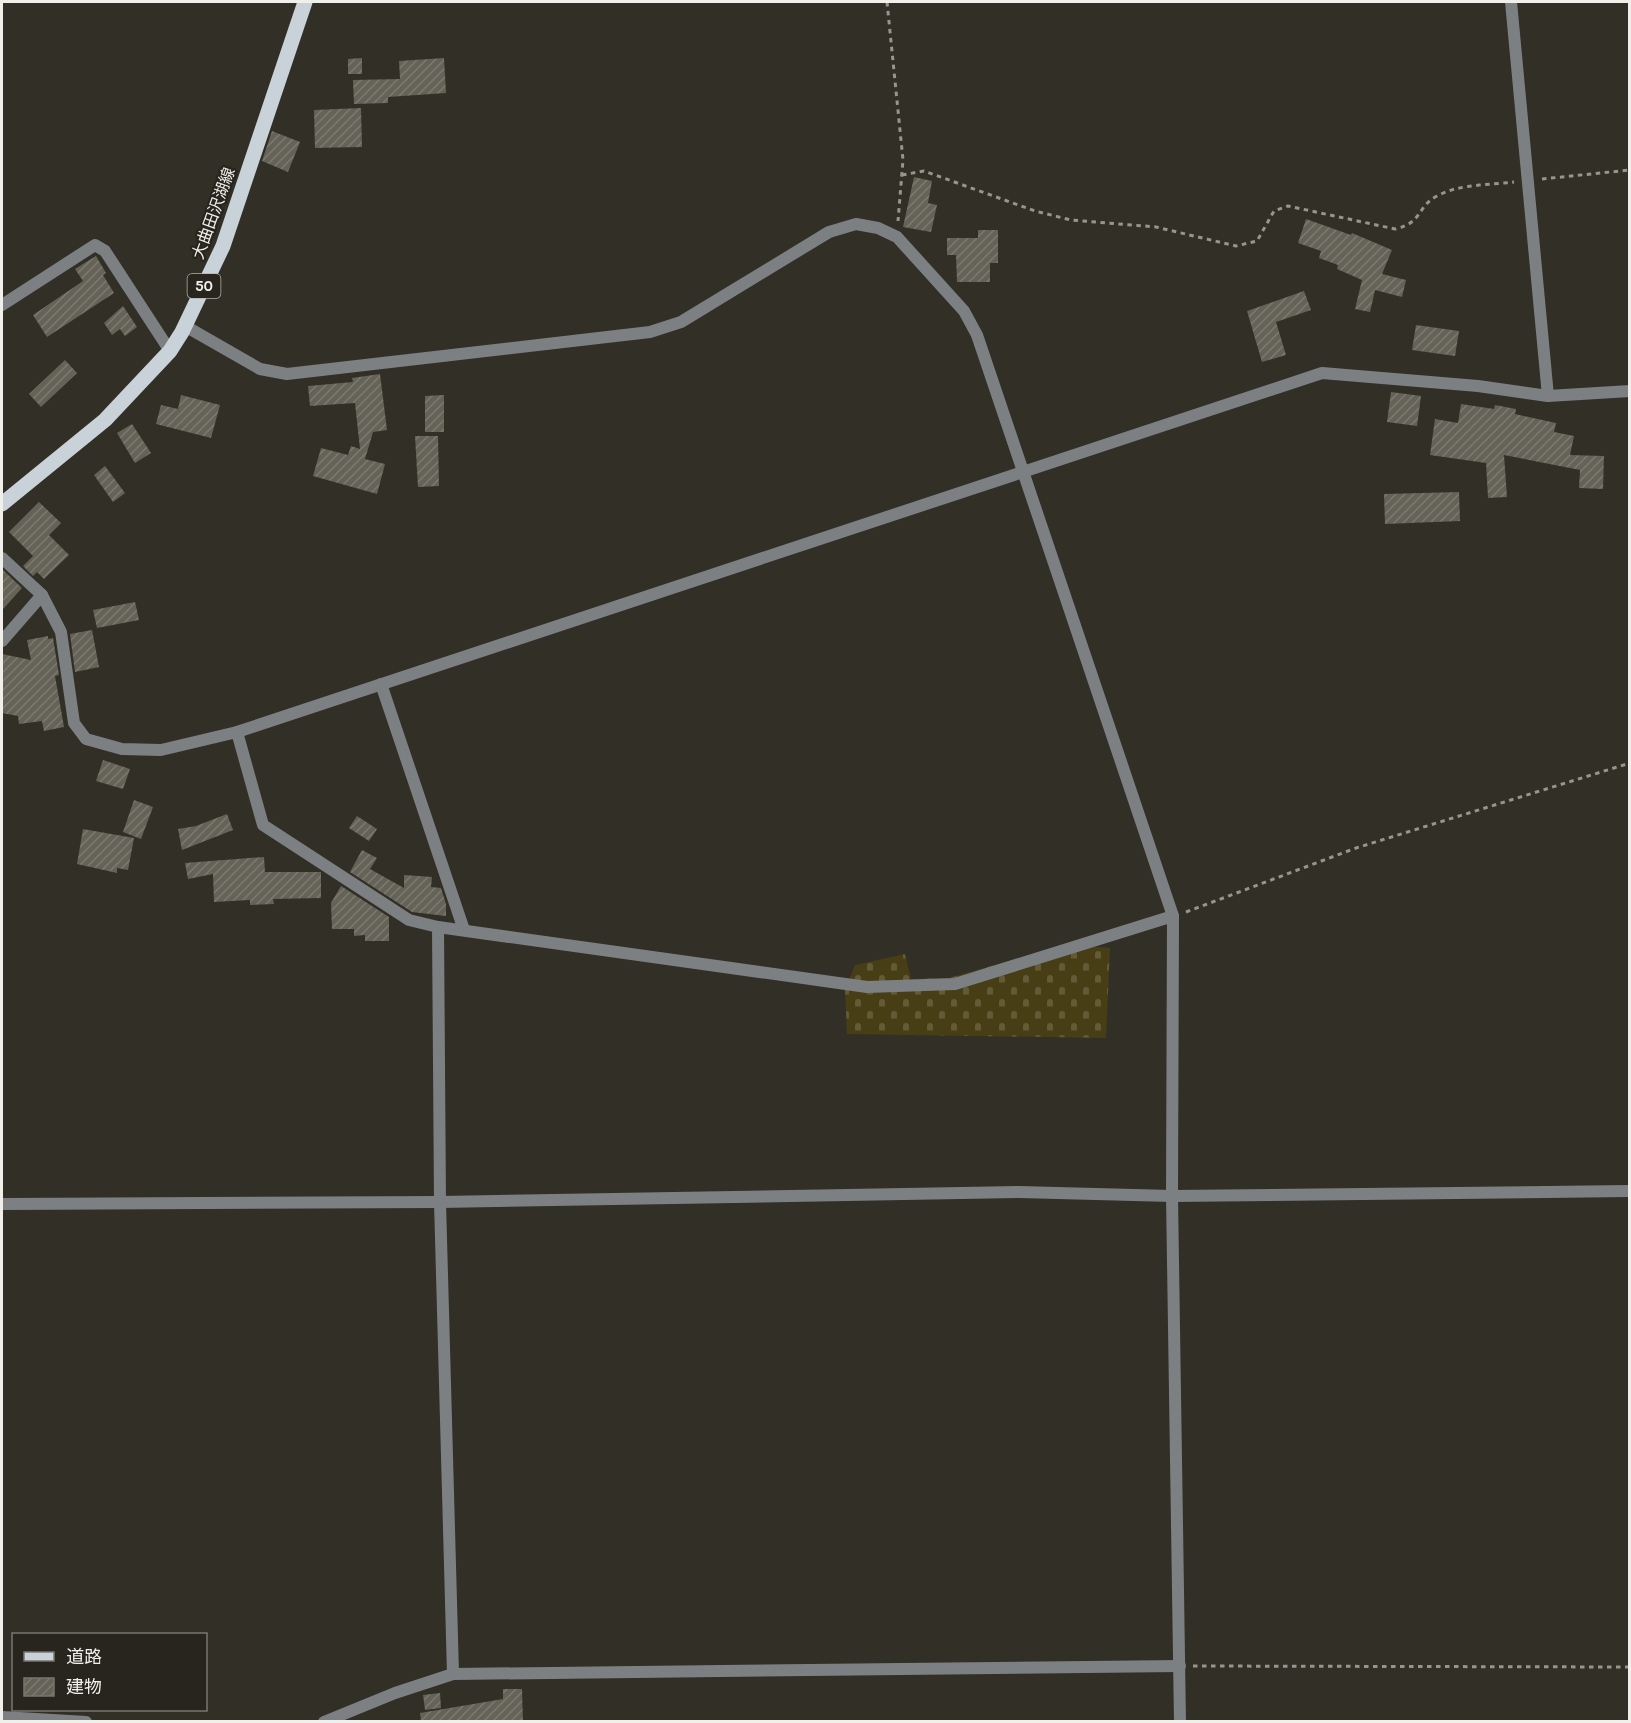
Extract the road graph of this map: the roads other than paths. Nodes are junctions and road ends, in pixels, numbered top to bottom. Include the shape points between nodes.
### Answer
1 (305, 2) edge
2 (1511, 2) edge
3 (2, 305) edge
4 (185, 326) junction
5 (170, 351) junction
6 (1629, 392) edge
7 (1548, 396) junction
8 (1024, 471) junction
9 (2, 504) edge
10 (2, 558) edge
11 (42, 595) junction
12 (2, 641) edge
13 (381, 684) junction
14 (237, 732) junction
15 (1173, 916) junction
16 (438, 927) junction
17 (464, 930) junction
18 (1629, 1191) edge
19 (1172, 1196) junction
20 (440, 1202) junction
21 (2, 1204) edge
22 (1180, 1666) junction
23 (453, 1674) junction
24 (2, 1717) edge
25 (86, 1722) edge
26 (324, 1722) edge
27 (1180, 1722) edge

1 - 4 main road, 大曲田沢湖線 / 50 via 223,246
2 - 7 street
3 - 5 street via 95,245 105,251
4 - 5 main road, 大曲田沢湖線 / 50
4 - 8 street via 260,369 287,374 650,332 681,322 829,232 856,224 897,237 964,311 977,335
5 - 9 main road, 大曲田沢湖線 / 50 via 105,420
6 - 7 street
7 - 8 street via 1322,373
8 - 13 street
8 - 15 street
10 - 11 street
11 - 12 street
11 - 14 street via 61,632 74,723 86,739 122,749 161,750
13 - 14 street
13 - 17 street
14 - 16 street via 263,825 409,920
15 - 17 street via 955,984 867,987
15 - 19 street
16 - 17 street
16 - 20 street
18 - 19 street
19 - 20 street via 1019,1192
19 - 22 street
20 - 21 street
20 - 23 street
22 - 23 street
22 - 27 street
23 - 26 street
24 - 25 street

